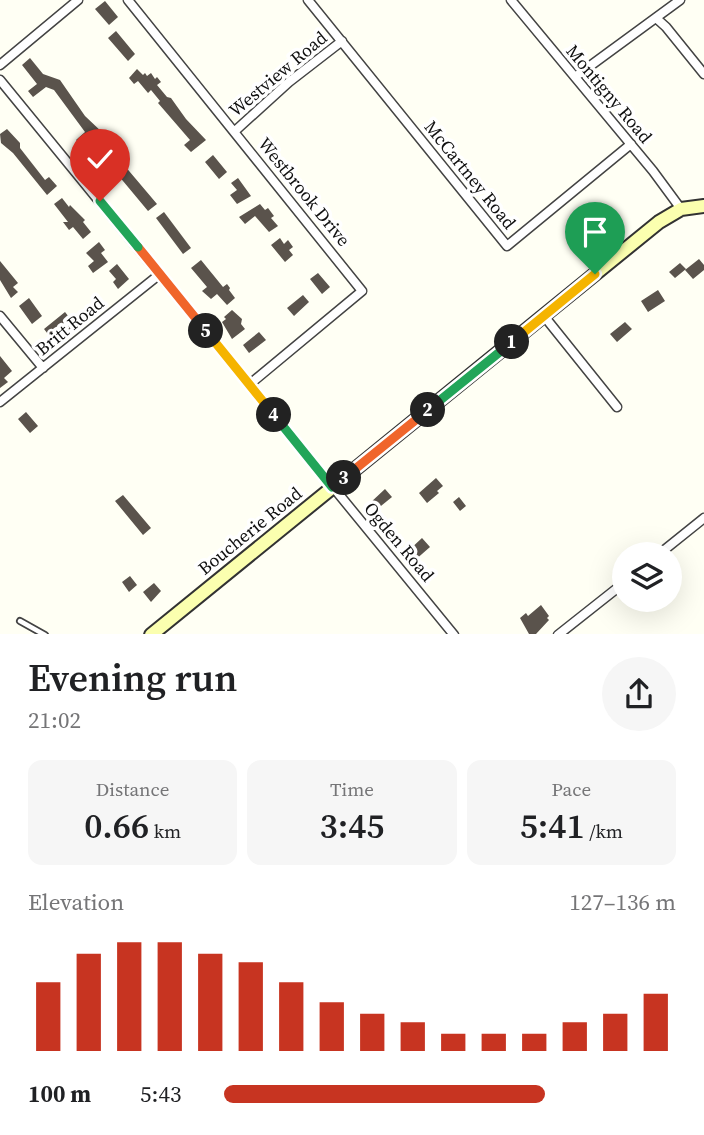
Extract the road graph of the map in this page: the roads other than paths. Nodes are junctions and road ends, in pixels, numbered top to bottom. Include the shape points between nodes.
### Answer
1 (78, 0) edge
2 (128, 0) edge
3 (309, 0) edge
4 (680, 0) edge
5 (514, 1) edge
6 (656, 18) junction
7 (342, 41) junction
8 (0, 65) edge
9 (704, 74) edge
10 (575, 78) junction
11 (0, 80) edge
12 (235, 131) junction
13 (631, 144) junction
14 (704, 206) edge
15 (681, 209) junction
16 (160, 274) junction
17 (0, 316) edge
18 (544, 316) junction
19 (43, 368) junction
20 (250, 384) junction
21 (0, 402) edge
22 (617, 407) dead end
23 (332, 487) junction
24 (704, 518) edge
25 (674, 542) edge
26 (612, 592) edge
27 (20, 621) dead end
28 (43, 634) edge
29 (151, 634) edge
30 (453, 634) edge
31 (559, 634) edge

1 - 8 street
2 - 12 street, Westbrook Drive
3 - 7 street, McCartney Road
4 - 6 street
5 - 10 street, Montigny Road
6 - 9 street
6 - 10 street
7 - 12 street, Westview Road
7 - 13 street, McCartney Road via 507,246
10 - 13 street, Montigny Road
11 - 16 street, Ogden Road
12 - 20 street, Westbrook Drive via 362,290
13 - 15 street, Montigny Road
14 - 15 main road, Boucherie Road
15 - 18 main road, Boucherie Road
16 - 19 street, Britt Road
16 - 20 street, Ogden Road
17 - 19 street
18 - 22 street
18 - 23 main road, Boucherie Road
19 - 21 street, Britt Road
20 - 23 street, Ogden Road
23 - 29 main road, Boucherie Road
23 - 30 street, Ogden Road
24 - 25 street
26 - 31 street
27 - 28 lane

